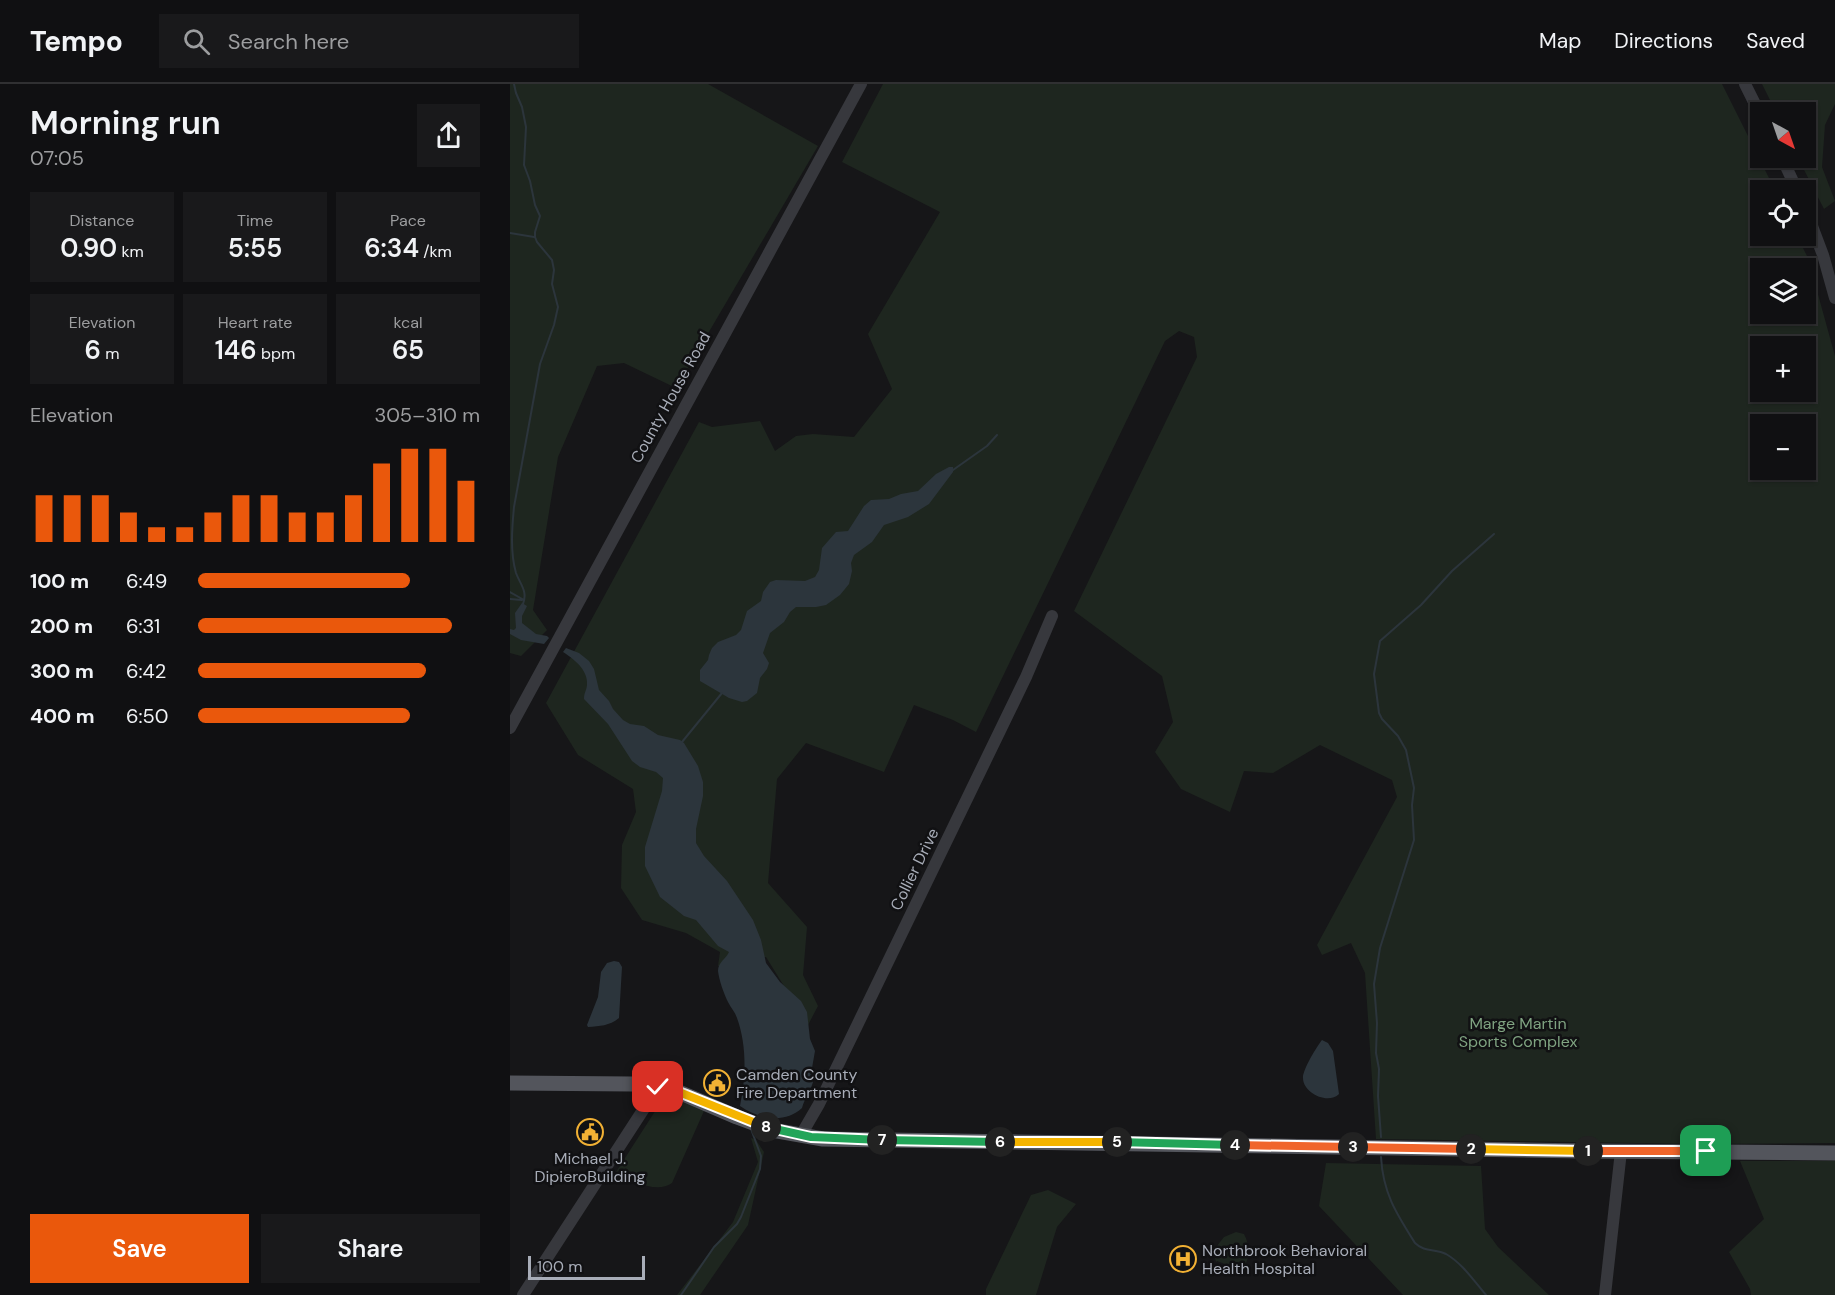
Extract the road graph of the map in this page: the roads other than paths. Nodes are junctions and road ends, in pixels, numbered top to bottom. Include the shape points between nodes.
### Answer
1 (861, 84) edge
2 (1745, 84) edge
3 (1754, 102) edge
4 (1816, 236) edge
5 (1835, 298) edge
6 (1052, 616) dead end
7 (510, 728) edge
8 (510, 1083) edge
9 (658, 1087) junction
10 (801, 1135) junction
11 (1621, 1151) junction
12 (1835, 1153) edge
13 (523, 1295) edge
14 (1605, 1295) edge

1 - 7 street, County House Road
2 - 3 street
4 - 5 street
6 - 10 street, Collier Drive via 1026,677
8 - 9 main road
9 - 10 main road via 763,1126
9 - 13 street
10 - 11 main road via 858,1140
11 - 12 main road
11 - 14 street

